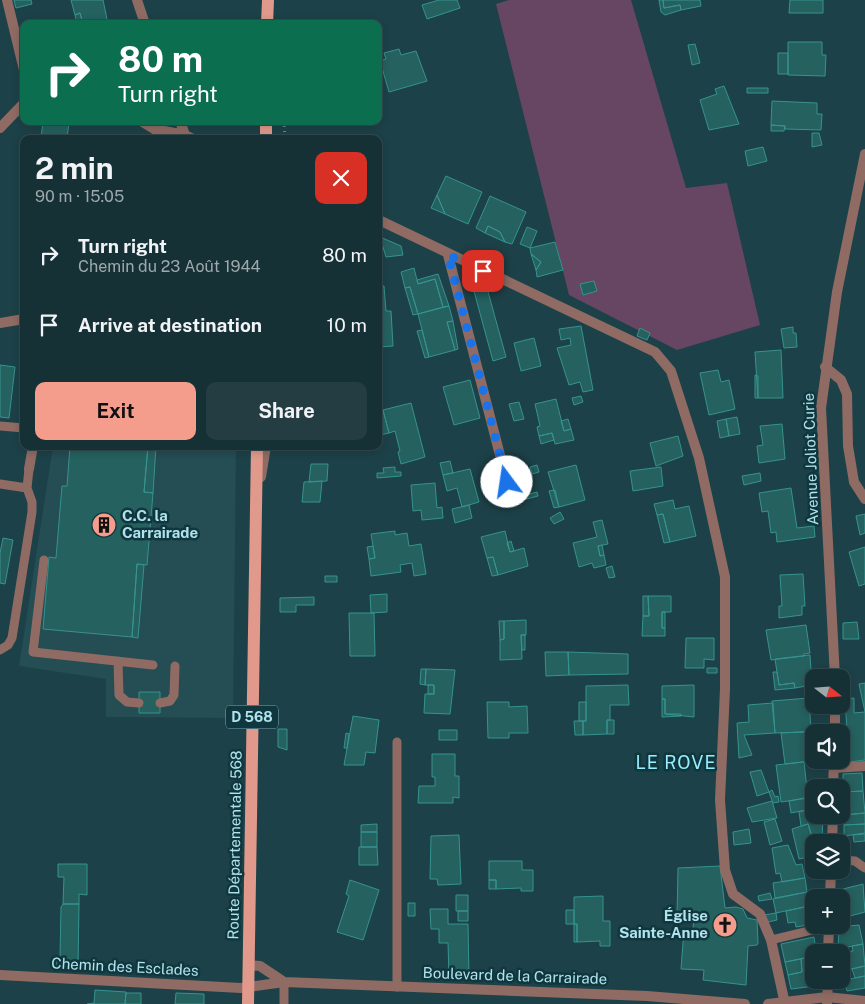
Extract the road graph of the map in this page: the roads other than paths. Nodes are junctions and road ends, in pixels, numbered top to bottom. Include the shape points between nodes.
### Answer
1 (7, 0) edge
2 (137, 0) edge
3 (268, 0) edge
4 (144, 20) edge
5 (268, 20) edge
6 (20, 54) edge
7 (20, 107) edge
8 (148, 125) edge
9 (0, 128) edge
10 (180, 135) edge
11 (865, 154) edge
12 (382, 222) edge
13 (448, 255) junction
14 (20, 320) edge
15 (0, 323) edge
16 (825, 367) junction
17 (0, 426) edge
18 (20, 428) edge
19 (32, 450) edge
20 (257, 450) edge
21 (265, 450) edge
22 (30, 469) joint
23 (507, 482) dead end
24 (0, 484) edge
25 (27, 488) junction
26 (865, 499) edge
27 (255, 520) junction
28 (44, 560) dead end
29 (0, 650) edge
30 (118, 661) junction
31 (153, 665) dead end
32 (175, 666) dead end
33 (835, 669) edge
34 (139, 703) dead end
35 (160, 703) dead end
36 (397, 742) dead end
37 (850, 765) edge
38 (865, 766) edge
39 (850, 861) edge
40 (865, 868) edge
41 (805, 932) edge
42 (771, 940) junction
43 (249, 965) junction
44 (0, 975) edge
45 (284, 982) junction
46 (397, 987) junction
47 (249, 988) junction
48 (827, 1001) edge
49 (865, 1001) edge
50 (785, 1002) edge
51 (248, 1004) edge
52 (284, 1004) edge
53 (745, 1004) edge
54 (768, 1004) edge

1 - 6 street
2 - 4 street
3 - 5 main road
7 - 9 street
8 - 10 street
11 - 16 street, Avenue Joliot Curie
12 - 13 street
13 - 23 street
13 - 42 street via 654,352 671,371 699,458 725,577 725,689 720,800 725,870 733,894 760,914
14 - 15 street
16 - 26 street via 841,380 847,394 848,446 854,482
16 - 33 street, Avenue Joliot Curie via 821,408
17 - 18 lane
19 - 22 street
20 - 27 main road, Route Départementale 568 / D 568
21 - 27 street
22 - 25 lane
24 - 25 lane
25 - 29 lane via 32,512 12,638
27 - 43 main road, Route Départementale 568 / D 568
28 - 30 lane via 34,652
30 - 31 lane
30 - 34 lane via 119,695 127,702
32 - 35 lane via 174,694 170,701
36 - 46 lane
37 - 38 street
39 - 40 lane
41 - 42 lane
42 - 50 street
43 - 45 street via 260,966
43 - 47 main road, Route Départementale 568 / D 568
44 - 47 street, Chemin des Esclades
45 - 46 street, Boulevard de la Carrairade
45 - 47 street, Boulevard de la Carrairade
45 - 52 lane
46 - 53 street, Boulevard de la Carrairade via 647,996
47 - 51 main road, Route Départementale 568 / D 568
48 - 49 street
48 - 50 street
50 - 54 street

